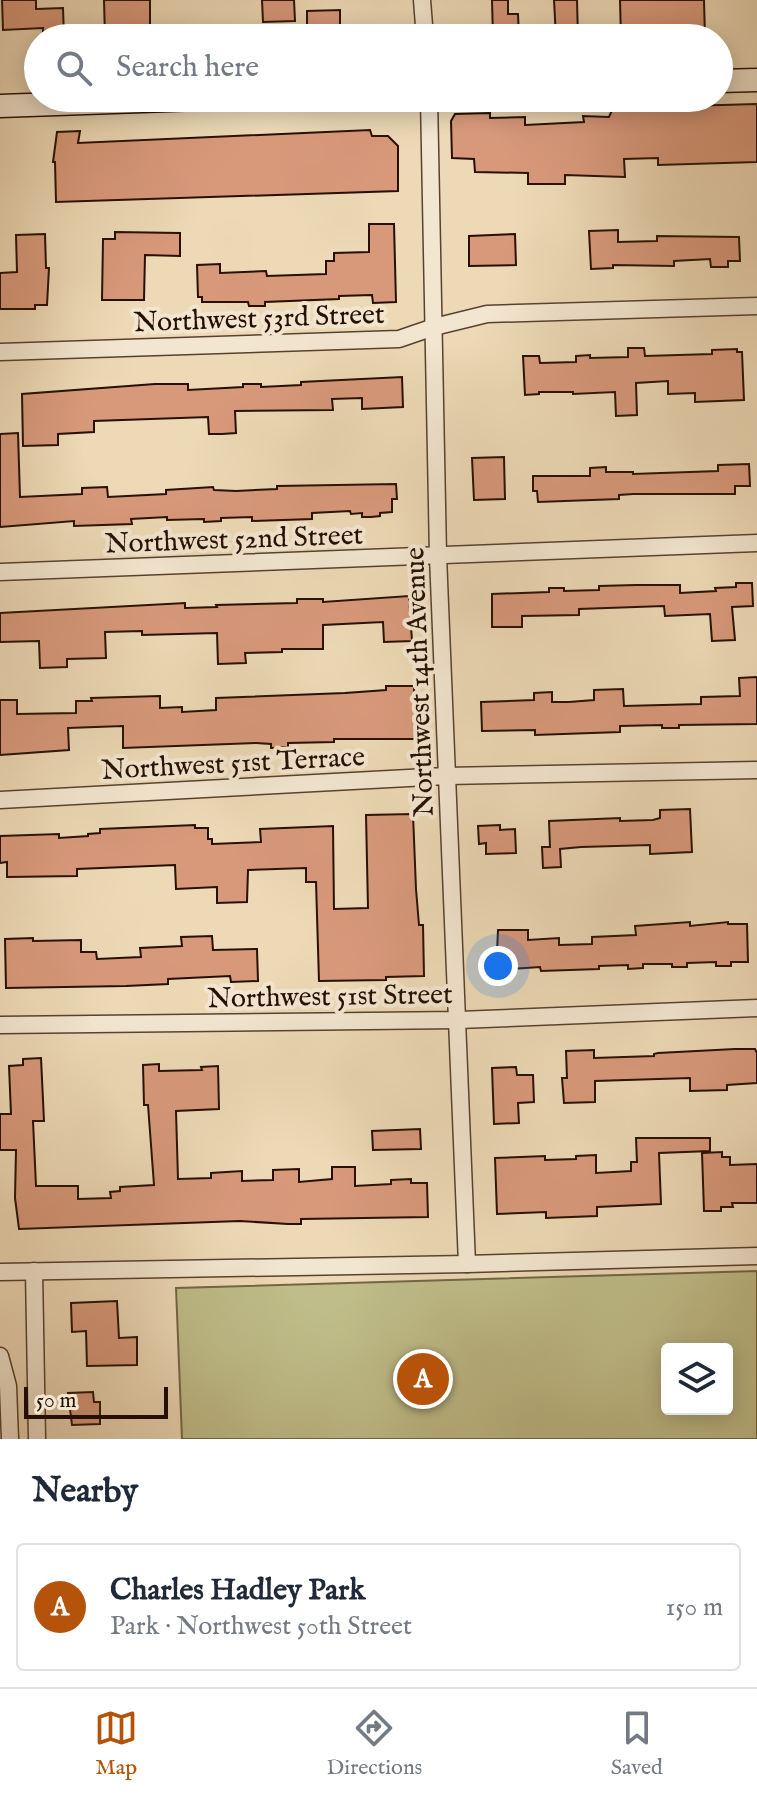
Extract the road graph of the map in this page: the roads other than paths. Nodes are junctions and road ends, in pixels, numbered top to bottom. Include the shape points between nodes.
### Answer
1 (422, 0) edge
2 (424, 24) edge
3 (757, 80) edge
4 (733, 81) edge
5 (24, 105) edge
6 (0, 106) edge
7 (429, 112) edge
8 (757, 306) edge
9 (434, 327) junction
10 (0, 352) edge
11 (757, 543) edge
12 (438, 556) junction
13 (0, 572) edge
14 (757, 770) edge
15 (446, 776) junction
16 (0, 800) edge
17 (757, 1008) edge
18 (459, 1020) junction
19 (0, 1025) edge
20 (757, 1256) edge
21 (467, 1264) junction
22 (34, 1271) junction
23 (0, 1272) edge
24 (0, 1356) edge
25 (8, 1391) junction
26 (36, 1391) junction
27 (10, 1439) edge
28 (37, 1439) edge

1 - 2 street
3 - 4 main road
5 - 6 main road
7 - 9 street, Northwest 14th Avenue
8 - 9 street, Northwest 53rd Street via 487,314
9 - 10 street, Northwest 53rd Street via 399,339
9 - 12 street, Northwest 14th Avenue
11 - 12 street, Northwest 52nd Street
12 - 13 street, Northwest 52nd Street
12 - 15 street, Northwest 14th Avenue
14 - 15 street, Northwest 51st Terrace
15 - 16 street, Northwest 51st Terrace
15 - 18 street, Northwest 14th Avenue
17 - 18 street, Northwest 51st Street
18 - 19 street, Northwest 51st Street
18 - 21 street, Northwest 14th Avenue
20 - 21 street
21 - 22 street
22 - 23 street
22 - 26 street
24 - 25 street
25 - 26 street
25 - 27 street
26 - 28 street

